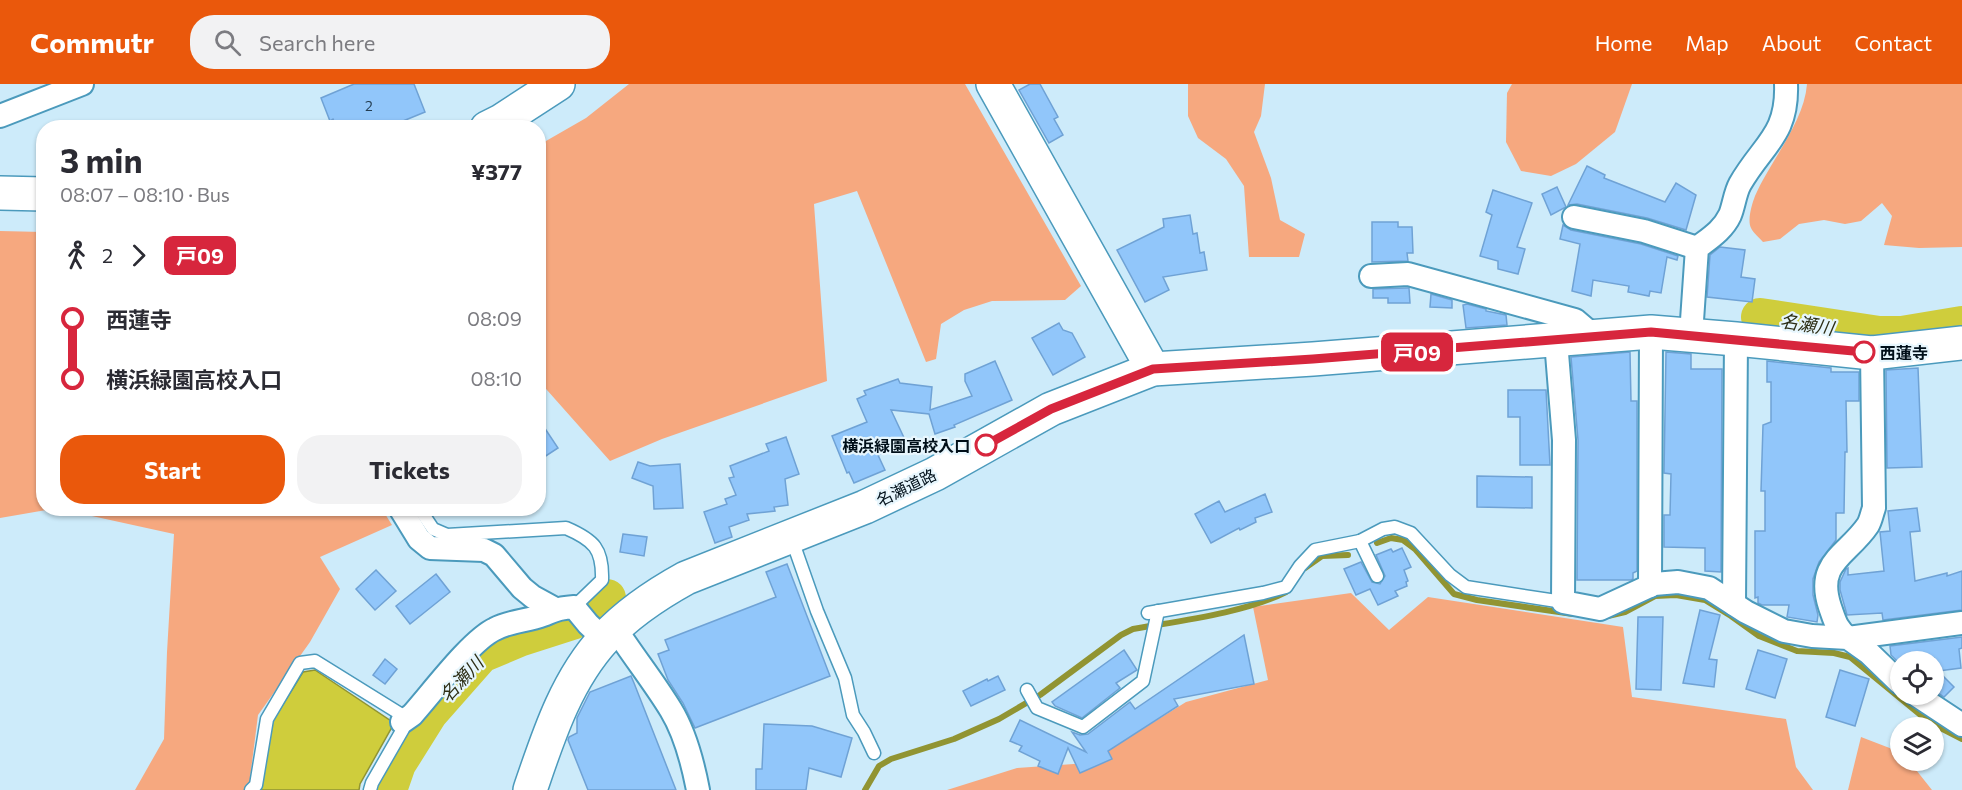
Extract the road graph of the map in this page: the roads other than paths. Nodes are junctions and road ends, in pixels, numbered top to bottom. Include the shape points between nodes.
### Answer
1 (82, 84) edge
2 (558, 84) edge
3 (993, 84) edge
4 (1786, 84) edge
5 (0, 116) edge
6 (503, 120) edge
7 (0, 193) edge
8 (36, 195) edge
9 (1574, 217) dead end
10 (1697, 248) junction
11 (1371, 276) dead end
12 (1651, 332) junction
13 (1691, 335) junction
14 (1595, 337) junction
15 (1736, 339) junction
16 (1556, 341) junction
17 (1962, 343) edge
18 (1872, 353) junction
19 (1153, 369) junction
20 (405, 516) edge
21 (424, 516) edge
22 (790, 536) junction
23 (1360, 541) junction
24 (1377, 576) dead end
25 (1650, 586) junction
26 (1563, 602) junction
27 (1734, 604) junction
28 (587, 621) junction
29 (1962, 623) edge
30 (1848, 638) junction
31 (1890, 673) edge
32 (1029, 692) dead end
33 (1932, 705) edge
34 (402, 722) junction
35 (1962, 725) edge
36 (874, 753) dead end
37 (251, 790) edge
38 (370, 790) edge
39 (530, 790) edge
40 (698, 790) edge

1 - 5 street
2 - 6 street
3 - 19 street
4 - 10 street via 1787,104 1778,131 1739,185 1722,229
7 - 8 street
9 - 10 street via 1644,231
10 - 13 street
11 - 14 street via 1408,274 1575,320
12 - 13 street, 名瀬道路
12 - 14 street, 名瀬道路
12 - 25 street
13 - 15 street, 名瀬道路
14 - 16 street, 名瀬道路
15 - 18 street, 名瀬道路
15 - 27 street
16 - 19 street, 名瀬道路
16 - 26 street via 1564,440
17 - 18 street, 名瀬道路
18 - 30 street via 1874,508 1869,523 1830,566 1826,583 1838,630
19 - 22 street, 名瀬道路 via 1051,409 935,474
20 - 28 street via 419,539 430,548 484,550 494,555 533,597
21 - 28 lane via 433,529 447,535 566,528 581,534 594,543 603,561 602,580
22 - 28 street, 名瀬道路
22 - 36 lane via 845,678 853,715
23 - 24 lane
23 - 26 lane via 1395,527 1411,533 1450,575 1467,587
23 - 32 lane via 1315,550 1286,587 1153,612 1154,632 1143,681 1083,728 1037,708
25 - 26 street via 1600,609
25 - 27 street via 1678,582 1709,588
27 - 30 street via 1784,631
28 - 34 street via 543,615 492,630 477,641
28 - 39 street, 名瀬道路 via 583,665
28 - 40 street via 672,711
29 - 30 street
30 - 31 street
33 - 35 street
34 - 37 lane via 402,715 315,661 300,663 267,719 256,785
34 - 38 lane via 403,729

